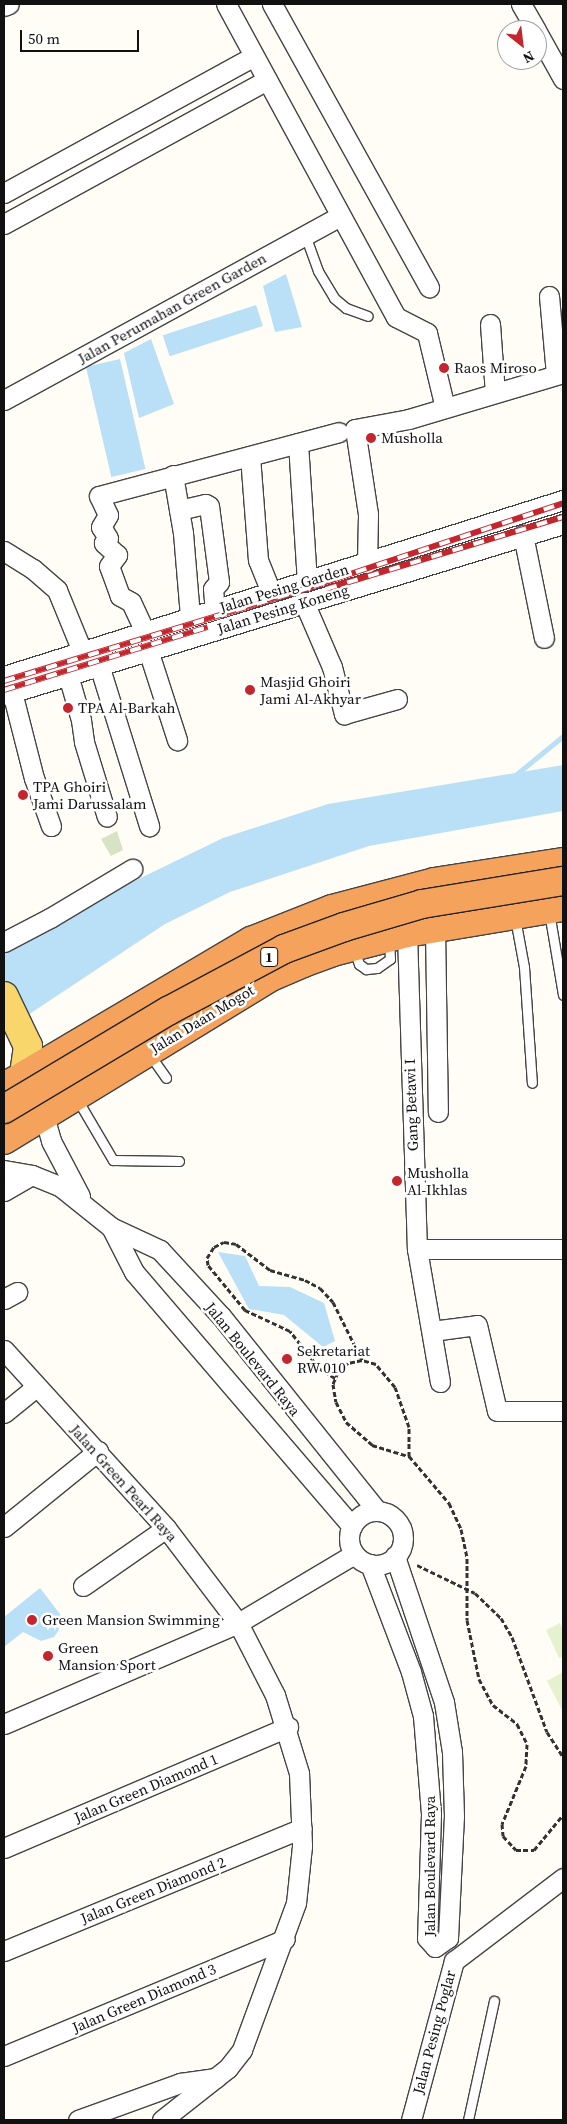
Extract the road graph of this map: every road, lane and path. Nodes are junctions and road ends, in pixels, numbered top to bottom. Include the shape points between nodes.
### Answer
1 (8, 4) edge
2 (226, 4) edge
3 (272, 4) edge
4 (521, 4) edge
5 (4, 6) edge
6 (530, 20) edge
7 (547, 51) edge
8 (254, 56) junction
9 (216, 76) junction
10 (563, 79) edge
11 (267, 80) junction
12 (229, 101) junction
13 (4, 193) edge
14 (340, 216) junction
15 (4, 224) edge
16 (306, 235) junction
17 (429, 287) dead end
18 (549, 296) dead end
19 (368, 316) dead end
20 (490, 324) dead end
21 (560, 373) edge
22 (495, 393) junction
23 (4, 400) edge
24 (445, 408) junction
25 (347, 430) junction
26 (298, 443) junction
27 (250, 456) junction
28 (173, 475) junction
29 (563, 500) edge
30 (179, 510) junction
31 (563, 524) edge
32 (523, 535) junction
33 (4, 552) edge
34 (367, 563) junction
35 (306, 581) junction
36 (272, 592) junction
37 (304, 602) junction
38 (215, 610) junction
39 (190, 618) junction
40 (145, 632) junction
41 (544, 638) dead end
42 (148, 650) junction
43 (82, 651) junction
44 (99, 665) junction
45 (68, 675) junction
46 (6, 688) edge
47 (397, 699) dead end
48 (177, 740) dead end
49 (108, 817) dead end
50 (51, 826) dead end
51 (149, 826) dead end
52 (563, 862) edge
53 (132, 868) dead end
54 (563, 881) edge
55 (558, 904) edge
56 (515, 916) junction
57 (435, 928) junction
58 (398, 936) junction
59 (4, 942) edge
60 (563, 994) edge
61 (4, 996) edge
62 (148, 1053) junction
63 (10, 1075) edge
64 (166, 1078) dead end
65 (532, 1082) dead end
66 (4, 1096) edge
67 (76, 1096) junction
68 (4, 1109) edge
69 (438, 1112) dead end
70 (44, 1116) junction
71 (4, 1121) edge
72 (4, 1140) edge
73 (179, 1160) dead end
74 (4, 1170) edge
75 (32, 1174) junction
76 (4, 1192) edge
77 (86, 1206) junction
78 (111, 1226) junction
79 (563, 1249) edge
80 (417, 1250) junction
81 (432, 1331) junction
82 (4, 1350) edge
83 (362, 1360) junction
84 (335, 1378) junction
85 (440, 1382) dead end
86 (36, 1387) junction
87 (563, 1412) edge
88 (4, 1413) edge
89 (98, 1451) junction
90 (409, 1456) junction
91 (377, 1511) junction
92 (352, 1526) junction
93 (4, 1527) edge
94 (166, 1528) junction
95 (396, 1556) junction
96 (362, 1559) junction
97 (83, 1586) dead end
98 (464, 1587) junction
99 (238, 1623) junction
100 (4, 1724) edge
101 (288, 1728) junction
102 (563, 1757) edge
103 (563, 1815) edge
104 (302, 1828) junction
105 (4, 1848) edge
106 (563, 1878) edge
107 (285, 1939) junction
108 (4, 1951) edge
109 (494, 2002) dead end
110 (4, 2056) edge
111 (216, 2078) junction
112 (415, 2119) edge
113 (78, 2120) edge
114 (162, 2120) edge
115 (468, 2120) edge

1 - 5 street
2 - 8 street
3 - 17 street
4 - 6 street
7 - 10 street
8 - 9 street
8 - 11 street
9 - 12 street via 229,82 232,95
9 - 13 street
11 - 12 street
11 - 14 street
12 - 15 street
14 - 16 street, Jalan Perumahan Green Garden
14 - 24 street via 396,317 427,333
16 - 19 lane via 318,271 334,298 346,308
16 - 23 street, Jalan Perumahan Green Garden
18 - 21 street
20 - 22 street
21 - 22 street
22 - 24 street
24 - 25 street via 403,421
25 - 26 street
25 - 34 street via 368,514
26 - 27 street
26 - 35 street
27 - 28 street
27 - 36 street via 258,560
28 - 30 street
28 - 40 street via 98,496 108,515 101,528 108,538 104,543 117,555 109,564 120,596 130,600
29 - 34 street, Jalan Pesing Garden
30 - 38 street via 205,504 209,506 219,582 213,589
30 - 39 street
31 - 32 street, Jalan Pesing Koneng
32 - 37 street, Jalan Pesing Koneng
32 - 41 street
33 - 43 street via 33,569 57,590
34 - 35 street, Jalan Pesing Garden
35 - 36 street, Jalan Pesing Garden
36 - 38 street, Jalan Pesing Garden
37 - 42 street, Jalan Pesing Koneng
37 - 47 street via 332,667 343,713
38 - 39 street, Jalan Pesing Garden
39 - 40 street, Jalan Pesing Garden
40 - 43 street, Jalan Pesing Garden
42 - 44 street, Jalan Pesing Koneng
42 - 48 street
43 - 46 street, Jalan Pesing Garden
44 - 45 street, Jalan Pesing Koneng
44 - 51 street
45 - 46 street, Jalan Pesing Koneng
45 - 49 street via 84,742
46 - 50 street
52 - 63 highway, 1 via 435,882 332,909 251,941
53 - 59 street
54 - 68 highway, Jalan Daan Mogot / 1, bridge via 422,904 284,949 168,1011
55 - 56 highway, Jalan Daan Mogot / 1
55 - 60 lane
55 - 71 highway, Jalan Daan Mogot / 1 via 423,916 301,954 185,1015
56 - 57 highway, Jalan Daan Mogot / 1
56 - 65 lane via 524,967
57 - 58 highway, Jalan Daan Mogot / 1
57 - 69 street
58 - 62 highway, Jalan Daan Mogot / 1 via 353,946 273,976
58 - 80 street, Gang Betawi I
61 - 63 main road via 28,1046
62 - 64 lane
62 - 67 highway, Jalan Daan Mogot / 1
63 - 70 main road
66 - 70 highway via 14,1098
67 - 70 highway, Jalan Daan Mogot / 1
67 - 73 lane via 113,1160
70 - 72 highway, Jalan Daan Mogot / 1
70 - 77 street, Jalan Boulevard Raya via 51,1142 68,1179
74 - 75 street, Jalan Boulevard Raya
75 - 76 street
75 - 77 street, Jalan Boulevard Raya via 61,1187
77 - 78 street, Jalan Boulevard Raya
78 - 91 street, Jalan Boulevard Raya via 160,1250 177,1268 221,1316
78 - 92 street, Jalan Boulevard Raya via 134,1272
79 - 80 street
80 - 81 street, Gang Betawi I
81 - 85 street, Gang Betawi I
81 - 87 street via 478,1326 496,1411
82 - 86 street, Jalan Green Pearl Raya
83 - 84 path via 348,1363
83 - 84 path via 333,1302 320,1288 270,1270 236,1244 224,1242 214,1247 207,1258 208,1265 245,1310 290,1331 319,1368
83 - 90 path via 376,1364 395,1387 409,1427
84 - 90 path via 336,1402 353,1431 384,1451
86 - 88 street
86 - 89 street, Jalan Green Pearl Raya
89 - 93 street
89 - 94 street, Jalan Green Pearl Raya
90 - 98 path via 441,1491 456,1515 465,1543
91 - 92 street via 362,1515
91 - 95 street via 390,1515 400,1526 403,1539
92 - 96 street via 349,1540
94 - 97 street
94 - 99 street, Jalan Green Pearl Raya
95 - 96 street via 382,1564
95 - 96 street, Jalan Boulevard Raya via 441,1694 452,1752 454,1816 448,1938 435,1947 427,1938 431,1814 423,1716 411,1672
95 - 98 path
96 - 99 street
98 - 102 path via 490,1605 507,1627 547,1732
98 - 103 path via 470,1636 482,1687 493,1705 517,1724 528,1744 526,1766 502,1824 503,1836 516,1850 534,1850
99 - 100 street
99 - 101 street, Jalan Green Pearl Raya
101 - 104 street, Jalan Green Pearl Raya via 300,1774
101 - 105 street, Jalan Green Diamond 1
104 - 107 street, Jalan Green Pearl Raya via 300,1884
104 - 108 street, Jalan Green Diamond 2
106 - 112 street, Jalan Pesing Poglar via 454,1961
107 - 110 street, Jalan Green Diamond 3
107 - 111 street, Jalan Green Pearl Raya via 242,2050
109 - 115 lane
111 - 113 street via 180,2083
111 - 114 street, Jalan Green Pearl Raya

